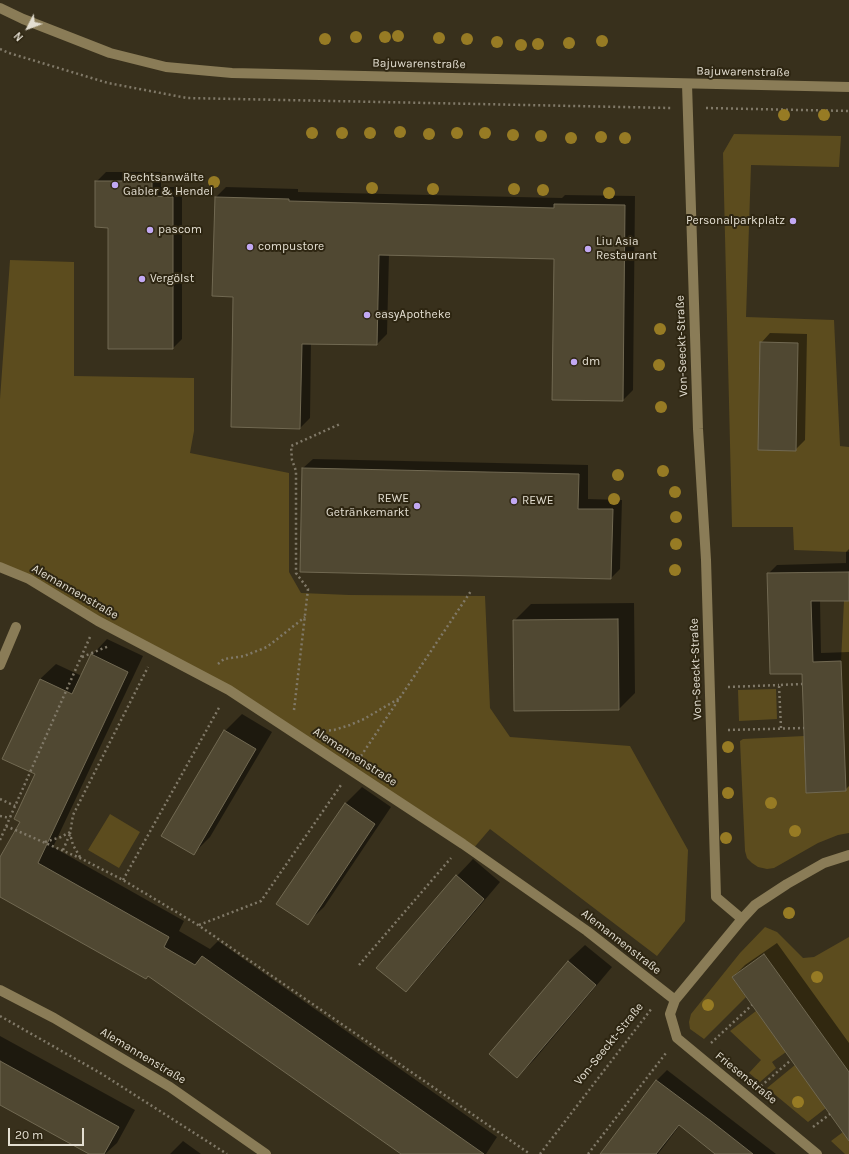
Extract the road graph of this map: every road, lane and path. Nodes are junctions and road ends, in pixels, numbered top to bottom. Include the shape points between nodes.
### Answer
1 (0, 8) edge
2 (687, 84) junction
3 (849, 87) edge
4 (688, 108) junction
5 (849, 111) edge
6 (340, 424) dead end
7 (0, 567) edge
8 (471, 591) dead end
9 (305, 616) junction
10 (98, 621) junction
11 (16, 627) dead end
12 (127, 636) junction
13 (156, 652) junction
14 (82, 657) junction
15 (0, 665) edge
16 (203, 676) junction
17 (802, 684) dead end
18 (779, 686) junction
19 (710, 687) junction
20 (229, 690) junction
21 (400, 698) junction
22 (781, 728) junction
23 (804, 728) dead end
24 (292, 731) junction
25 (711, 731) junction
26 (352, 770) junction
27 (0, 799) edge
28 (15, 806) junction
29 (0, 816) edge
30 (10, 818) junction
31 (6, 826) junction
32 (70, 833) junction
33 (0, 840) edge
34 (45, 842) junction
35 (463, 844) junction
36 (63, 850) junction
37 (849, 855) edge
38 (80, 858) junction
39 (123, 880) junction
40 (742, 919) junction
41 (198, 925) junction
42 (359, 965) dead end
43 (0, 990) edge
44 (675, 1000) junction
45 (752, 1005) dead end
46 (670, 1014) junction
47 (0, 1016) edge
48 (677, 1038) junction
49 (698, 1055) junction
50 (791, 1060) dead end
51 (748, 1096) junction
52 (227, 1154) edge
53 (266, 1154) edge
54 (530, 1154) edge
55 (540, 1154) edge
56 (588, 1154) edge
57 (817, 1154) edge

1 - 2 street, Bajuwarenstraße via 110,52 166,67 232,73
2 - 3 street, Bajuwarenstraße
2 - 4 street, Von-Seeckt-Straße
4 - 5 path
4 - 19 street, Von-Seeckt-Straße via 698,429
6 - 9 path via 291,446 296,471 296,573 308,589
7 - 10 street, Alemannenstraße via 30,579
8 - 21 path
9 - 16 path via 267,647 244,656 224,659
9 - 24 path
10 - 12 street, Alemannenstraße
10 - 14 path
11 - 15 street
12 - 13 street, Alemannenstraße
12 - 14 path via 105,649
13 - 16 street, Alemannenstraße
13 - 32 path via 73,815
14 - 28 path
16 - 20 street, Alemannenstraße
17 - 18 path
18 - 19 path
18 - 22 path
19 - 25 street, Von-Seeckt-Straße
20 - 24 street, Alemannenstraße
20 - 39 path
21 - 24 path via 364,719 334,730
21 - 26 path
22 - 23 path
22 - 25 path
24 - 26 street, Alemannenstraße
25 - 40 street, Von-Seeckt-Straße via 716,897
26 - 35 street, Alemannenstraße
26 - 41 path via 261,901
27 - 28 path
28 - 30 path
29 - 30 path
30 - 31 path
31 - 33 path
31 - 34 path
32 - 34 path
32 - 36 path
32 - 38 path
34 - 36 path
35 - 42 path
35 - 44 street, Alemannenstraße via 587,931
36 - 38 path
37 - 40 street via 824,863 787,884 755,905
38 - 39 path
39 - 41 path
40 - 44 street
41 - 54 path
43 - 53 street, Alemannenstraße via 54,1018 170,1086
44 - 46 street
45 - 49 path
46 - 48 street
46 - 55 path, Von-Seeckt-Straße via 652,1008
47 - 52 path via 102,1074
48 - 49 street, Friesenstraße
48 - 56 path
49 - 51 street, Friesenstraße
50 - 51 path
51 - 57 street, Friesenstraße

